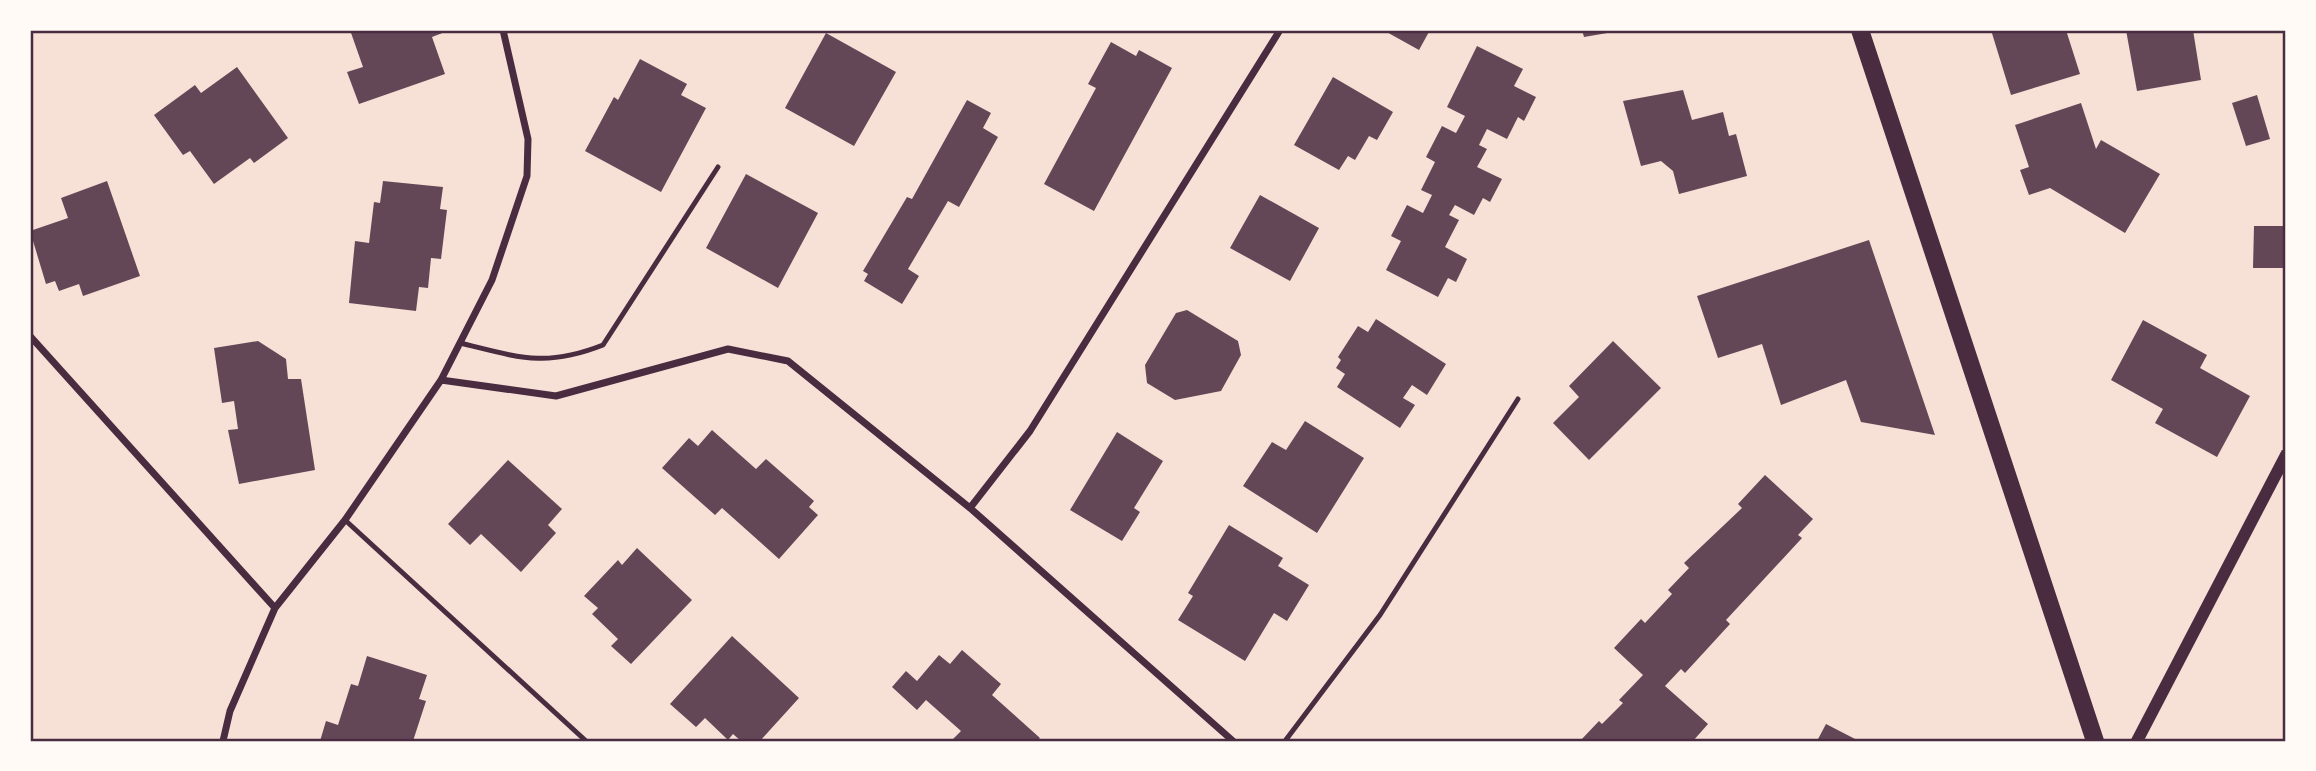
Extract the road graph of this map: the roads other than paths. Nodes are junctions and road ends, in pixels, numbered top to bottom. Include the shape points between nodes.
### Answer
1 (503, 30) edge
2 (1280, 30) edge
3 (1860, 30) edge
4 (718, 167) dead end
5 (30, 335) edge
6 (460, 342) junction
7 (441, 380) junction
8 (1518, 399) dead end
9 (2286, 455) edge
10 (970, 508) junction
11 (345, 520) junction
12 (275, 608) junction
13 (223, 741) edge
14 (586, 741) edge
15 (1233, 741) edge
16 (1285, 741) edge
17 (2095, 741) edge
18 (2137, 741) edge

1 - 6 street via 528,139 527,176 492,280
2 - 10 street via 1030,431
3 - 17 main road
4 - 6 lane via 603,345 571,358 527,359
5 - 12 street
6 - 7 street
7 - 10 street via 556,396 728,349 788,361
7 - 11 street
8 - 16 lane via 1380,615
9 - 18 street
10 - 15 street
11 - 12 street
11 - 14 lane
12 - 13 street via 230,711

